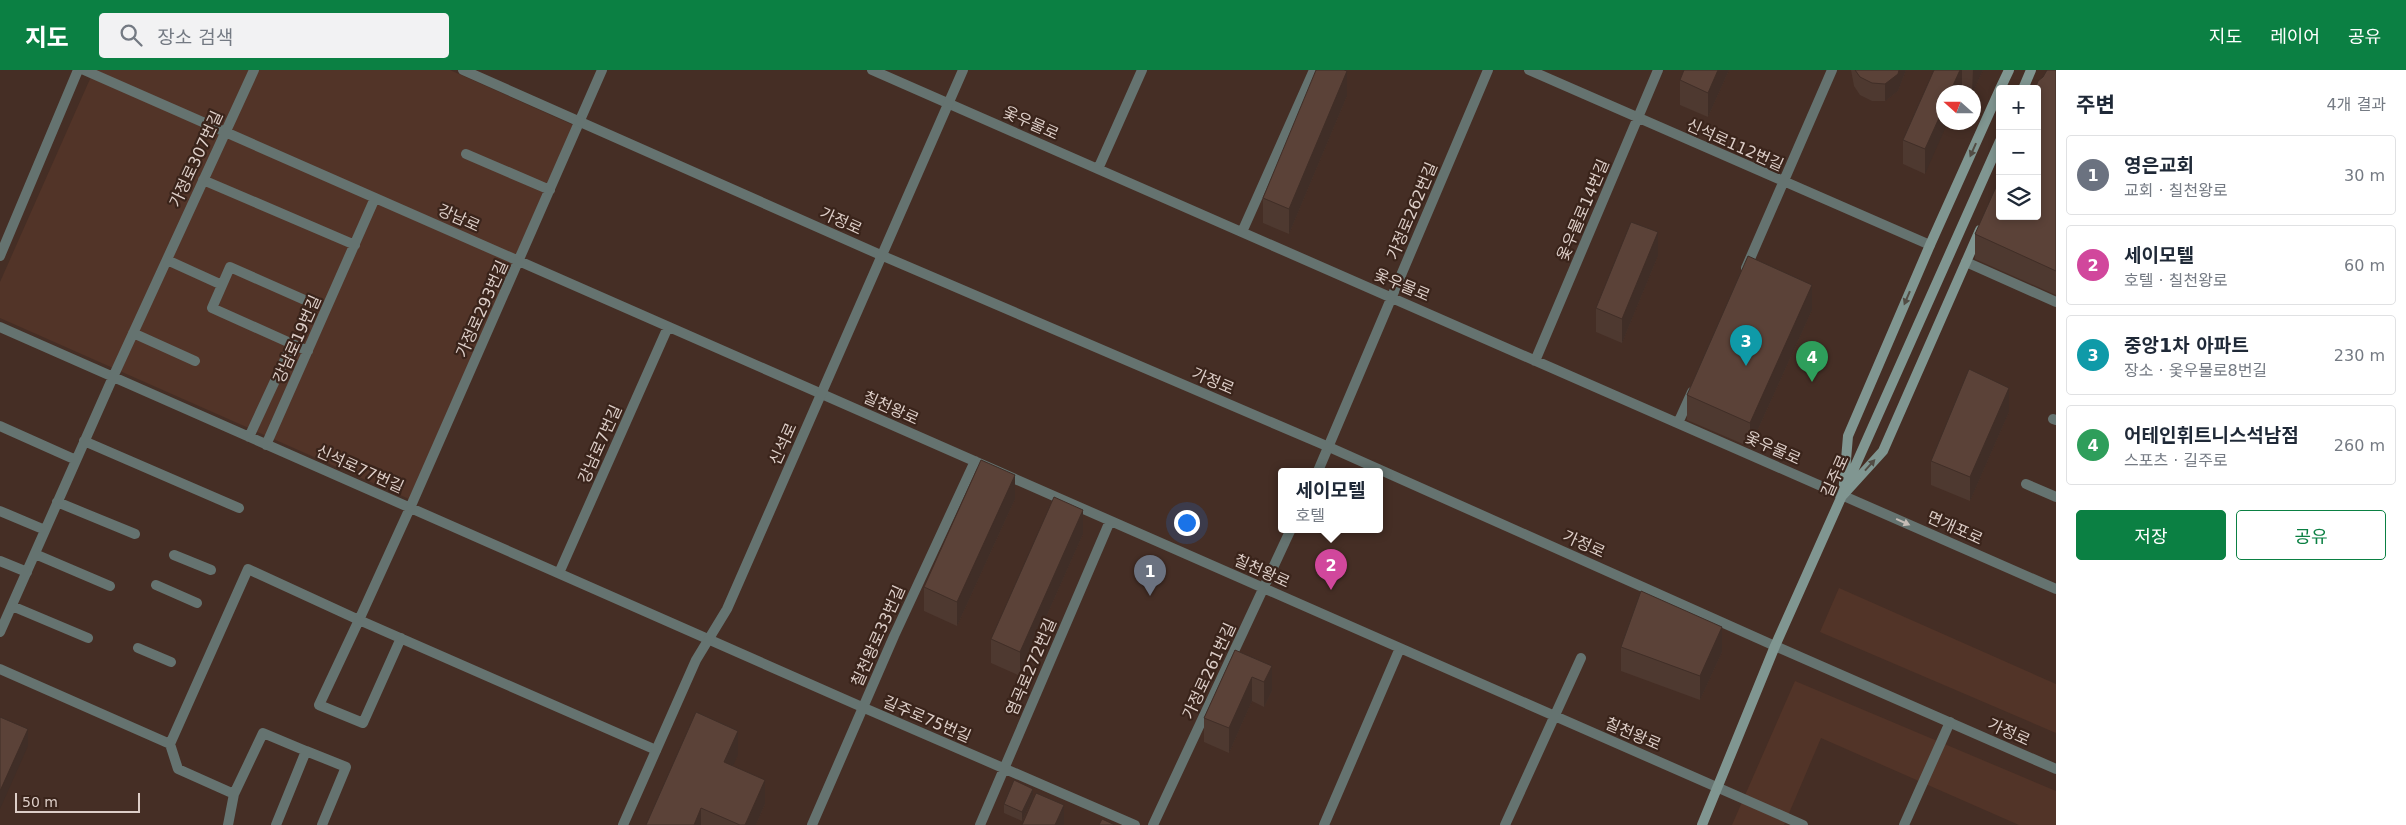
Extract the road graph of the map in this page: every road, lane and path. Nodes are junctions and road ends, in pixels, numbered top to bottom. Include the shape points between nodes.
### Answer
1 (78, 70) edge
2 (84, 70) edge
3 (254, 70) edge
4 (463, 70) edge
5 (602, 70) edge
6 (872, 70) edge
7 (963, 70) edge
8 (1142, 70) edge
9 (1314, 70) edge
10 (1488, 70) edge
11 (1530, 70) edge
12 (1658, 70) edge
13 (1832, 70) edge
14 (2008, 70) edge
15 (2031, 70) edge
16 (2002, 85) edge
17 (2025, 85) edge
18 (1996, 98) edge
19 (948, 104) junction
20 (1638, 118) junction
21 (580, 122) junction
22 (225, 132) junction
23 (1996, 150) edge
24 (466, 154) dead end
25 (1098, 169) junction
26 (203, 180) junction
27 (1783, 182) junction
28 (550, 190) junction
29 (375, 198) junction
30 (1985, 219) edge
31 (1242, 232) junction
32 (355, 245) junction
33 (1930, 245) junction
34 (0, 256) edge
35 (884, 256) junction
36 (166, 260) junction
37 (519, 261) junction
38 (1966, 262) junction
39 (1740, 280) edge
40 (222, 285) junction
41 (1393, 297) junction
42 (2056, 302) edge
43 (316, 306) dead end
44 (668, 327) junction
45 (0, 328) edge
46 (133, 333) junction
47 (292, 344) junction
48 (308, 351) junction
49 (195, 361) dead end
50 (1535, 361) junction
51 (113, 377) junction
52 (1698, 379) edge
53 (821, 394) junction
54 (1678, 423) junction
55 (0, 426) edge
56 (250, 437) junction
57 (84, 441) junction
58 (266, 445) junction
59 (1329, 447) junction
60 (76, 460) junction
61 (975, 461) junction
62 (1319, 468) edge
63 (1376, 468) edge
64 (1383, 471) edge
65 (2026, 484) dead end
66 (1843, 496) junction
67 (2056, 497) edge
68 (58, 502) junction
69 (239, 508) dead end
70 (410, 508) junction
71 (0, 511) edge
72 (1110, 521) junction
73 (45, 530) junction
74 (1289, 533) edge
75 (135, 534) dead end
76 (35, 554) junction
77 (174, 555) dead end
78 (0, 561) edge
79 (211, 570) dead end
80 (27, 572) junction
81 (559, 573) junction
82 (156, 585) dead end
83 (110, 586) dead end
84 (1264, 588) junction
85 (2056, 589) edge
86 (197, 603) dead end
87 (12, 606) junction
88 (359, 620) junction
89 (0, 632) edge
90 (88, 638) dead end
91 (401, 638) junction
92 (708, 638) junction
93 (1775, 646) junction
94 (138, 648) dead end
95 (1400, 648) junction
96 (1581, 658) dead end
97 (171, 662) dead end
98 (0, 669) edge
99 (862, 707) junction
100 (1555, 717) junction
101 (1950, 722) junction
102 (170, 744) junction
103 (656, 750) junction
104 (306, 751) junction
105 (1004, 769) junction
106 (2056, 769) edge
107 (1718, 787) junction
108 (234, 794) junction
109 (228, 825) edge
110 (276, 825) edge
111 (322, 825) edge
112 (623, 825) edge
113 (812, 825) edge
114 (980, 825) edge
115 (1135, 825) edge
116 (1154, 825) edge
117 (1324, 825) edge
118 (1505, 825) edge
119 (1702, 825) edge
120 (1803, 825) edge
121 (1904, 825) edge

1 - 34 street
2 - 22 street, 강남로
3 - 22 street, 가정로307번길
4 - 21 street, 가정로
5 - 21 street, 가정로293번길
6 - 19 street, 옻우물로
7 - 19 street, 신석로
8 - 25 street
9 - 31 street
10 - 41 street, 가정로262번길
11 - 20 street, 신석로112번길
12 - 20 street, 옻우물로14번길
13 - 27 street
14 - 16 main road
15 - 17 main road
18 -> 33 main road
19 - 25 street, 옻우물로
19 - 35 street, 신석로
20 - 27 street, 신석로112번길
20 - 50 street, 옻우물로14번길
21 - 28 street, 가정로293번길
21 - 35 street, 가정로
22 - 26 street, 가정로307번길
22 - 29 street, 강남로
23 - 66 main road, 길주로
24 - 28 street
25 - 31 street, 옻우물로
26 - 32 street
26 - 36 street, 가정로307번길
27 - 33 street, 신석로112번길
27 - 39 street
28 - 37 street, 가정로293번길
29 - 32 street, 강남로19번길
29 - 37 street, 강남로
30 - 38 main road
31 - 41 street, 옻우물로
32 - 48 street, 강남로19번길
33 -> 66 main road via 1848,436
35 - 53 street, 신석로
35 - 59 street, 가정로
36 - 40 street
36 - 46 street, 가정로307번길
37 - 44 street, 강남로
37 - 70 street, 가정로293번길
38 - 42 street
66 -> 38 main road via 1883,451
40 - 43 street via 230,267
40 - 47 street via 212,308
41 - 50 street, 옻우물로
41 - 59 street, 가정로262번길
44 - 53 street, 강남로
44 - 81 street, 강남로7번길
45 - 51 street, 신석로77번길
46 - 49 street
46 - 51 street, 가정로307번길
47 - 48 street
47 - 56 street
48 - 58 street, 강남로19번길
50 - 54 street, 옻우물로
51 - 56 street, 신석로77번길
51 - 57 street, 가정로307번길
52 - 54 street
53 - 61 street, 칠천왕로
53 - 92 street, 신석로 via 727,609
54 - 66 street, 옻우물로
55 - 60 street
56 - 58 street, 신석로77번길
57 - 60 street, 가정로307번길
57 - 69 street
58 - 70 street, 신석로77번길
59 - 62 street
59 - 63 street, 가정로
60 - 68 street, 가정로307번길
61 - 72 street, 칠천왕로
61 - 99 street, 칠천왕로33번길
64 - 93 street, 가정로
65 - 67 street
66 -> 85 street, 면개포로
66 - 93 main road, 길주로
68 - 73 street, 가정로307번길
68 - 75 street
70 - 81 street, 신석로77번길
70 - 88 street, 가정로293번길
71 - 73 street
72 - 84 street, 칠천왕로
72 - 105 street, 염곡로272번길
73 - 76 street, 가정로307번길
74 - 84 street, 가정로261번길
76 - 80 street, 가정로307번길
76 - 83 street
77 - 79 street
78 - 80 street
80 - 87 street, 가정로307번길
81 - 92 street, 신석로77번길
82 - 86 street
84 - 95 street, 칠천왕로
84 - 116 street, 가정로261번길
87 - 89 street, 가정로307번길
87 - 90 street
88 - 91 street
88 - 91 street, 가정로293번길 via 319,705 363,723
88 - 102 street via 248,569
91 - 103 street
92 - 99 street, 길주로75번길
92 - 103 street, 신석로
93 - 101 street, 가정로
93 - 107 main road, 길주로
94 - 97 street
95 - 100 street, 칠천왕로
95 - 117 street
96 - 100 street
98 - 102 street
99 - 105 street, 길주로75번길
99 - 113 street, 칠천왕로33번길
100 - 107 street, 칠천왕로
100 - 118 street
101 - 106 street, 가정로
101 - 121 street
102 - 108 street via 178,770
103 - 112 street, 신석로
104 - 108 street via 263,733
104 - 110 street
104 - 111 street via 346,767
105 - 114 street, 염곡로272번길
105 - 115 street, 길주로75번길
107 - 119 main road, 길주로
107 - 120 street, 칠천왕로
108 - 109 street

